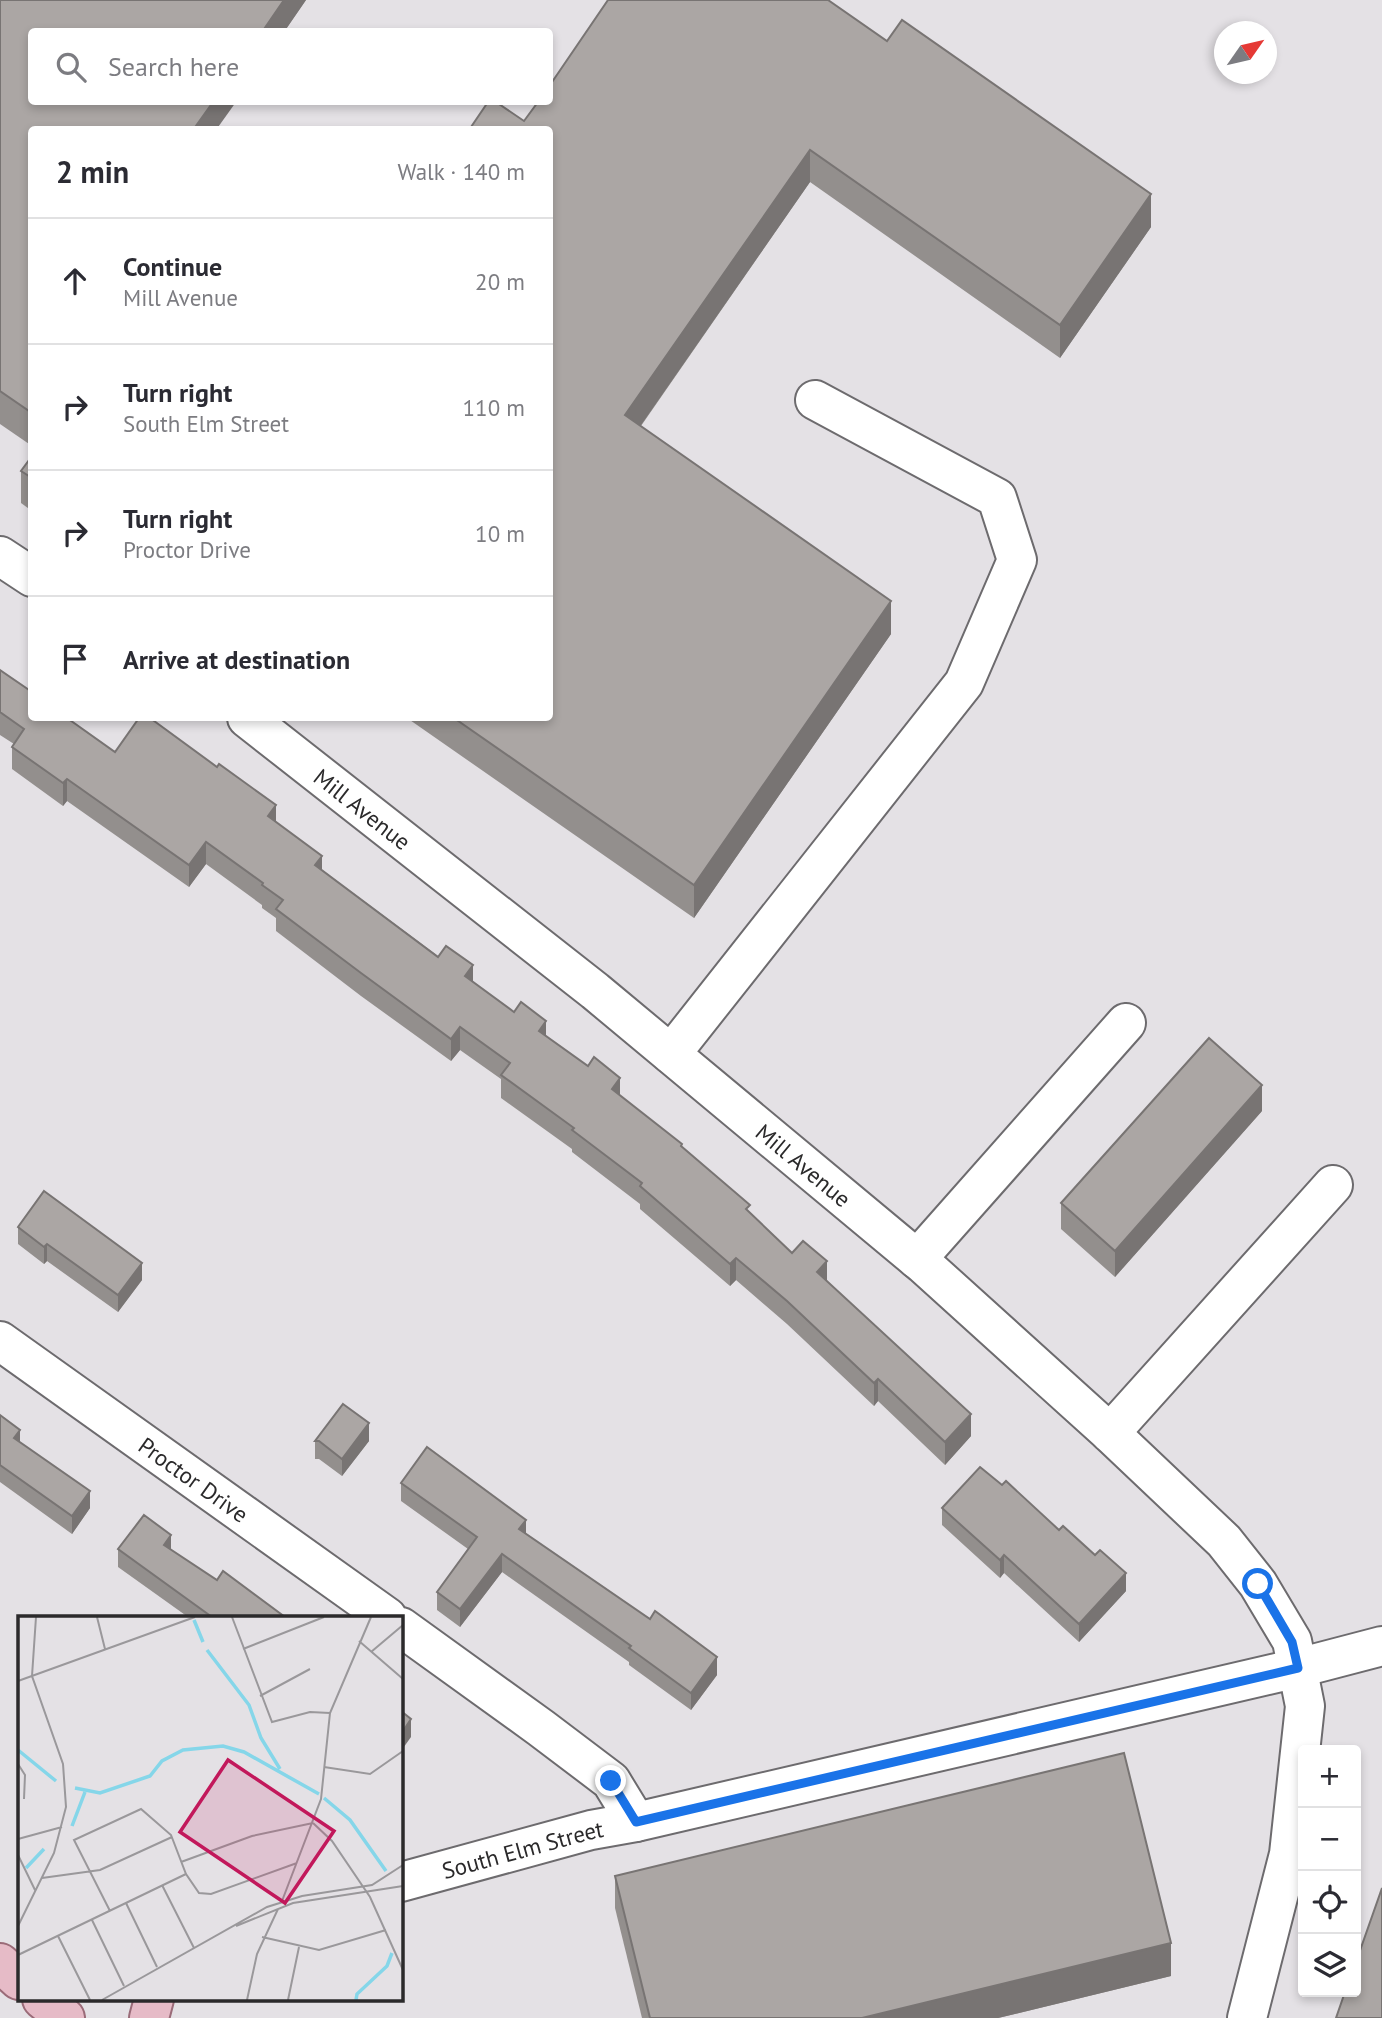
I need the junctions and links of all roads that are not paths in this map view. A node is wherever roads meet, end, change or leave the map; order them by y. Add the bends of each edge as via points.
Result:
1 (815, 400) dead end
2 (0, 556) edge
3 (28, 574) edge
4 (251, 721) edge
5 (1126, 1023) dead end
6 (671, 1054) junction
7 (1333, 1185) dead end
8 (917, 1259) junction
9 (0, 1341) edge
10 (1110, 1433) junction
11 (386, 1616) edge
12 (402, 1628) edge
13 (1382, 1646) edge
14 (1298, 1668) junction
15 (636, 1822) junction
16 (402, 1882) edge
17 (18, 1950) edge
18 (0, 1952) edge
19 (0, 1963) edge
20 (18, 1979) edge
21 (43, 2000) edge
22 (154, 2000) edge
23 (65, 2018) edge
24 (149, 2018) edge
25 (1247, 2018) edge

1 - 6 street via 997,498 1017,560 964,683
2 - 3 street
4 - 6 street, Mill Avenue
5 - 8 street
6 - 8 street, Mill Avenue
7 - 10 street
8 - 10 street, Mill Avenue
9 - 11 street, Proctor Drive
10 - 14 street, Mill Avenue via 1224,1541 1258,1584 1292,1642
12 - 15 street via 611,1781
13 - 14 street, South Elm Street
14 - 15 street, South Elm Street
14 - 25 street, Mill Avenue via 1305,1706 1289,1854
15 - 16 street, South Elm Street
17 - 18 street
19 - 20 main road
21 - 23 main road
22 - 24 main road

